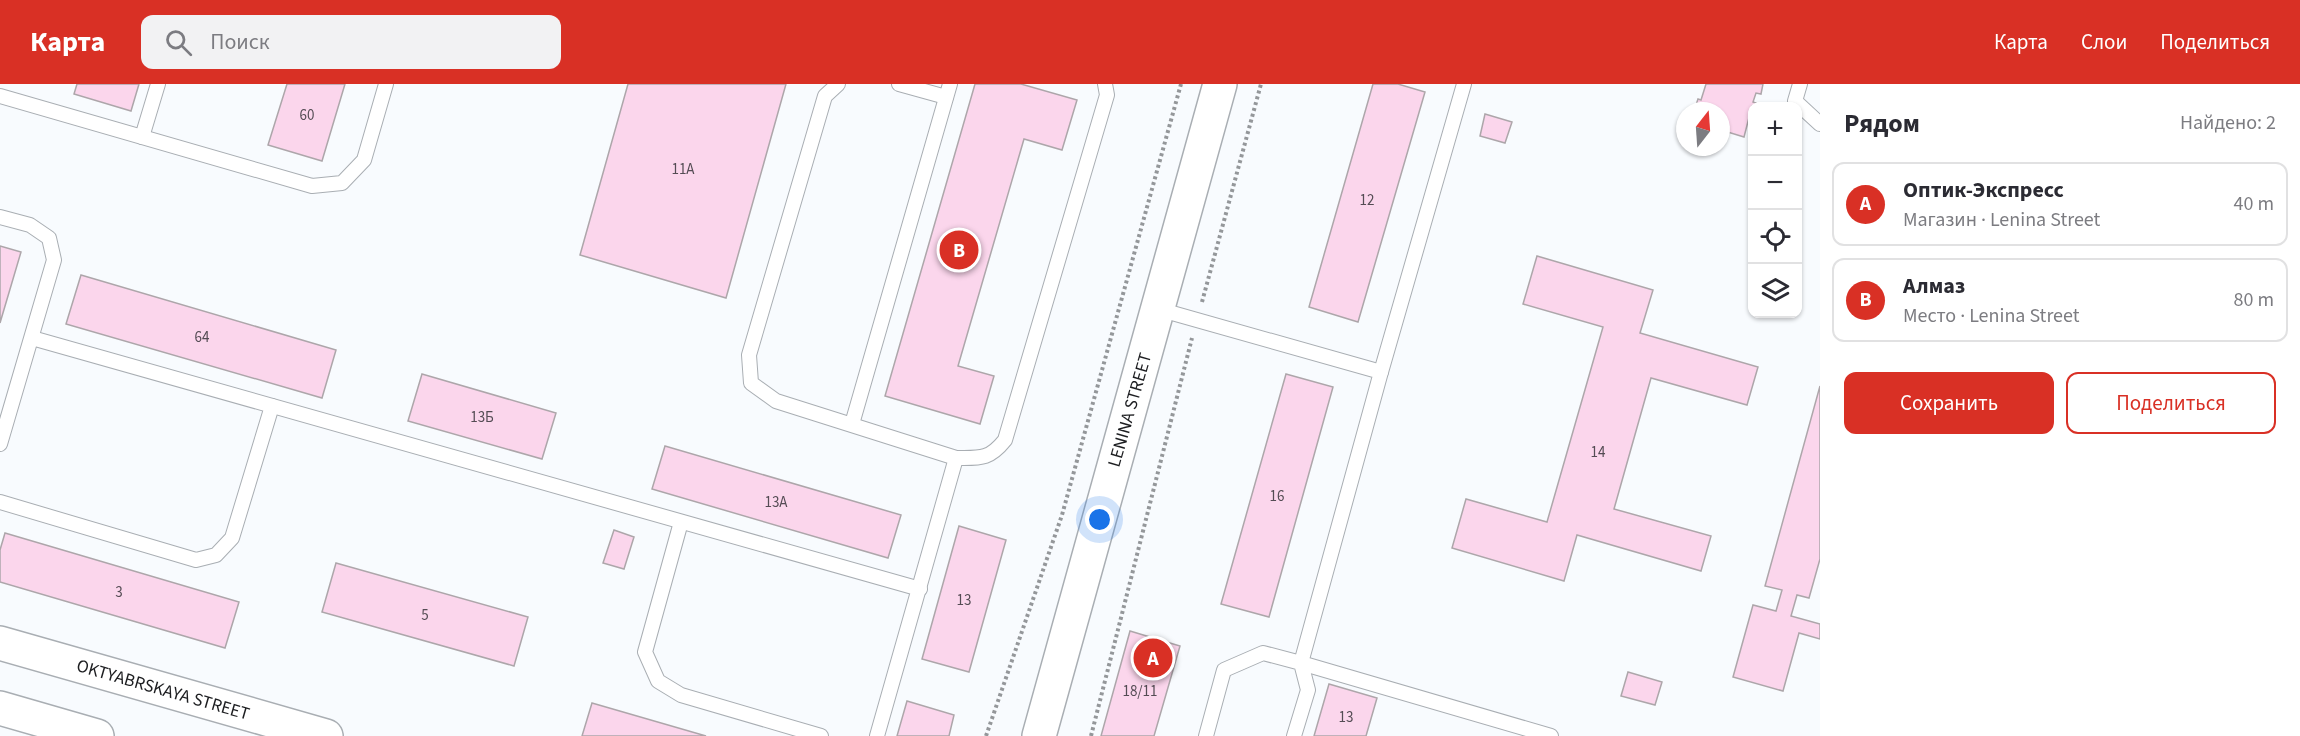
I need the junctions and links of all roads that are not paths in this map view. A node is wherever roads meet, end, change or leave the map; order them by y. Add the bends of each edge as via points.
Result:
1 (158, 84) edge
2 (386, 84) edge
3 (837, 84) edge
4 (900, 84) edge
5 (1105, 84) edge
6 (1220, 84) edge
7 (1464, 84) edge
8 (1800, 84) edge
9 (948, 91) edge
10 (0, 96) edge
11 (1820, 124) edge
12 (142, 137) junction
13 (0, 217) edge
14 (1158, 309) junction
15 (32, 338) junction
16 (1381, 372) junction
17 (272, 406) junction
18 (852, 424) junction
19 (0, 444) edge
20 (956, 458) junction
21 (0, 502) edge
22 (681, 522) junction
23 (920, 589) junction
24 (0, 643) edge
25 (1301, 663) junction
26 (0, 708) edge
27 (97, 736) edge
28 (326, 736) edge
29 (821, 736) edge
30 (877, 736) edge
31 (1039, 736) edge
32 (1206, 736) edge
33 (1294, 736) edge
34 (1551, 736) edge

1 - 12 lane
2 - 12 lane via 364,160 342,183 312,186
3 - 18 lane via 825,96 749,355 751,382 776,401
4 - 9 lane
5 - 20 lane via 1107,94 1005,440 993,454
6 - 14 street, LENINA STREET
7 - 16 lane
8 - 11 lane via 1795,101
9 - 18 lane
10 - 12 lane
13 - 15 lane via 30,225 49,238 54,260
14 - 16 lane
14 - 31 street, LENINA STREET
15 - 17 lane
15 - 19 lane
16 - 25 lane
17 - 21 lane via 232,538 216,555 196,560
17 - 22 lane
18 - 20 lane
20 - 23 lane
22 - 23 lane
22 - 29 lane via 645,652 658,681 681,695
23 - 30 lane
24 - 28 street, OKTYABRSKAYA STREET
25 - 32 lane via 1263,653 1224,670
25 - 33 lane via 1308,690
25 - 34 lane
26 - 27 street

